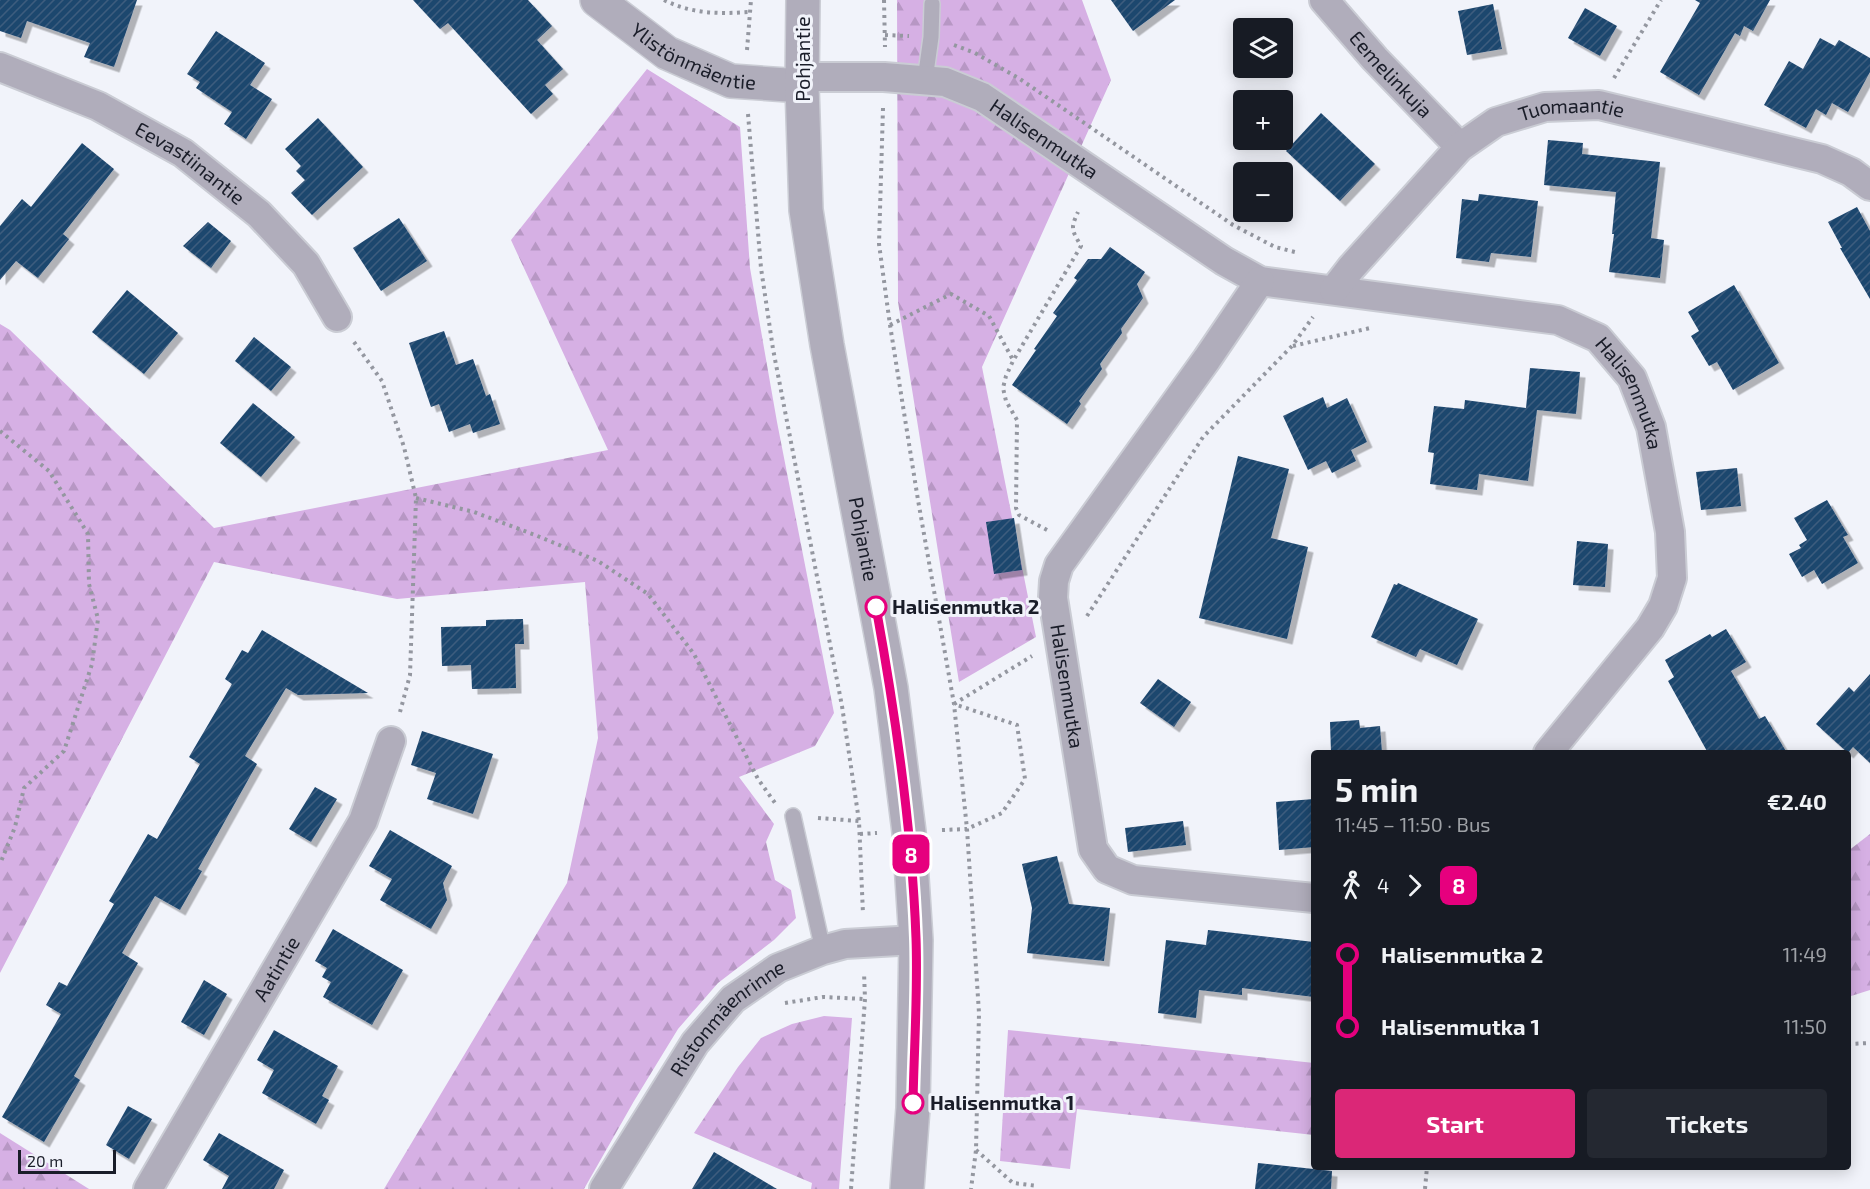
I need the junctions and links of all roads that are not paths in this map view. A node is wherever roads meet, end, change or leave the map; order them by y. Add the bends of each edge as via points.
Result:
1 (597, 0) edge
2 (803, 0) edge
3 (1324, 0) edge
4 (932, 4) dead end
5 (0, 67) edge
6 (925, 80) junction
7 (802, 81) junction
8 (1460, 147) junction
9 (1870, 186) edge
10 (1260, 280) junction
11 (1334, 290) junction
12 (337, 317) road end
13 (391, 741) road end
14 (1550, 750) edge
15 (793, 816) road end
16 (1311, 898) edge
17 (916, 940) junction
18 (823, 950) junction
19 (148, 1189) edge
20 (604, 1189) edge
21 (907, 1189) edge

1 - 7 street, Ylistönmäentie via 667,53 731,81
2 - 7 street, Pohjantie
3 - 8 street, Eemelinkuja
4 - 6 lane
5 - 12 street, Eevastiinantie via 98,106 183,153 267,222 306,264
6 - 7 street, Halisenmutka via 884,77
6 - 10 street, Halisenmutka via 945,82 982,97 1224,261
7 - 17 street, Pohjantie via 806,210 891,688 909,832
8 - 9 street, Tuomaantie via 1496,122 1545,107 1599,105 1822,159 1851,171
8 - 11 street, Tuomaantie
10 - 11 street, Halisenmutka
10 - 16 street, Halisenmutka via 1059,565 1053,598 1093,849 1107,869 1133,880
11 - 14 street, Halisenmutka via 1558,320 1598,338 1632,378 1651,427 1670,532 1672,578 1663,606 1650,628
13 - 19 street, Aatintie via 363,821
15 - 18 lane
17 - 18 street, Ristonmäenrinne via 845,944
17 - 21 street, Pohjantie via 913,1107
18 - 20 street, Ristonmäenrinne via 778,968 733,999 695,1043

